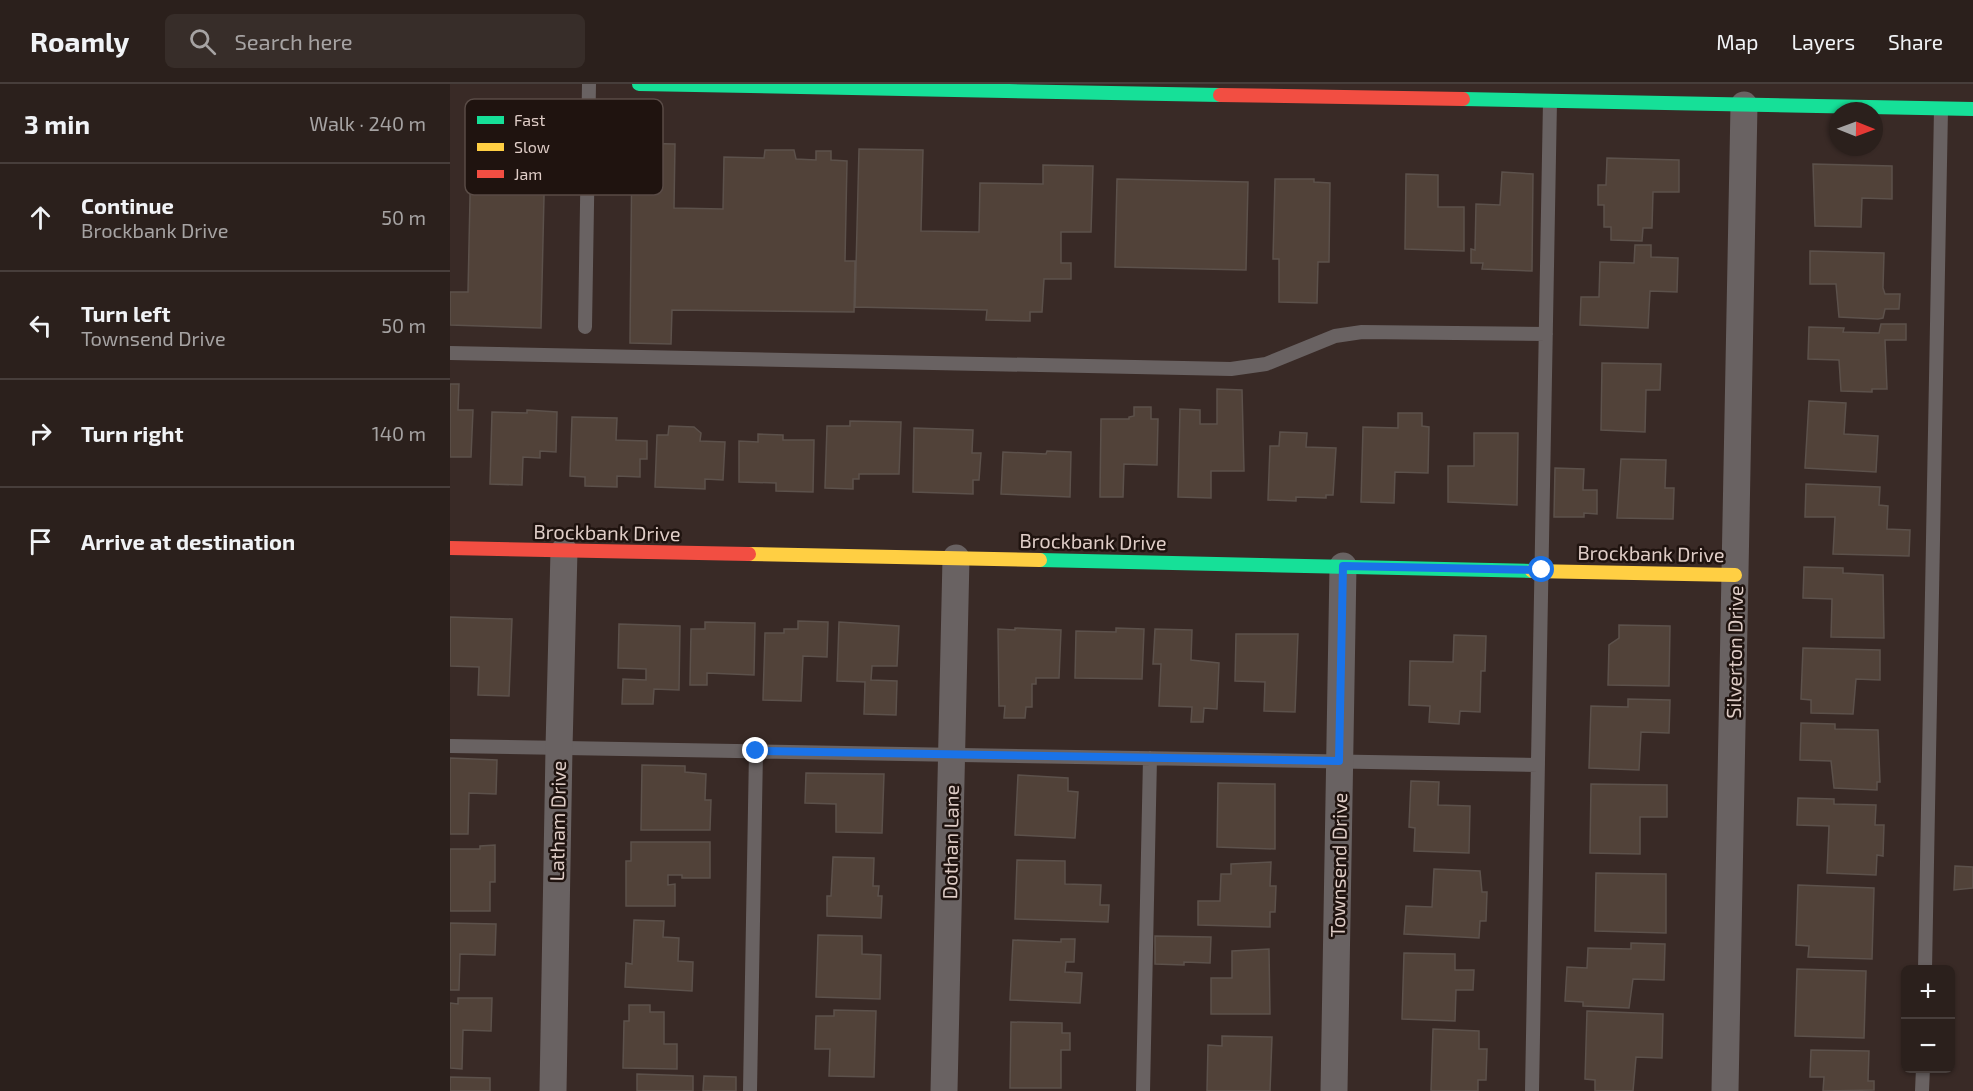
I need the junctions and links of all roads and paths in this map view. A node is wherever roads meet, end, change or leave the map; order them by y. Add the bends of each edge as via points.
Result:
1 (589, 84) edge
2 (639, 84) edge
3 (856, 86) edge
4 (911, 87) edge
5 (1056, 88) edge
6 (589, 99) edge
7 (1550, 101) junction
8 (1744, 105) junction
9 (1941, 109) junction
10 (1973, 109) edge
11 (587, 195) edge
12 (585, 327) dead end
13 (1546, 334) junction
14 (450, 353) edge
15 (450, 549) edge
16 (564, 551) junction
17 (956, 558) junction
18 (1343, 566) junction
19 (1542, 570) junction
20 (1735, 575) junction
21 (450, 746) edge
22 (559, 748) junction
23 (756, 751) junction
24 (952, 755) junction
25 (1150, 758) junction
26 (1339, 761) junction
27 (1538, 765) junction
28 (1925, 965) edge
29 (1923, 1073) edge
30 (553, 1091) edge
31 (750, 1091) edge
32 (944, 1091) edge
33 (1143, 1091) edge
34 (1334, 1091) edge
35 (1532, 1091) edge
36 (1725, 1091) edge
37 (1922, 1091) edge

1 - 6 lane
2 - 3 street
3 - 4 street
4 - 5 street
5 - 7 street
7 - 8 street
7 - 13 lane
8 - 9 street
8 - 20 street, Silverton Drive
9 - 10 street
9 - 28 lane
11 - 12 lane
13 - 14 lane via 1362,332 1335,336 1266,364 1231,369
13 - 19 lane
15 - 16 street, Brockbank Drive
16 - 17 street, Brockbank Drive
16 - 22 street, Latham Drive
17 - 18 street, Brockbank Drive
17 - 24 street, Dothan Lane
18 - 19 street, Brockbank Drive
18 - 26 street, Townsend Drive
19 - 20 street, Brockbank Drive
19 - 27 lane
20 - 36 street, Silverton Drive
21 - 22 lane
22 - 23 lane
22 - 30 street, Latham Drive
23 - 24 lane
23 - 31 lane
24 - 25 lane
24 - 32 street, Dothan Lane
25 - 26 lane
25 - 33 lane
26 - 27 lane
26 - 34 street, Townsend Drive
27 - 35 lane
29 - 37 lane

